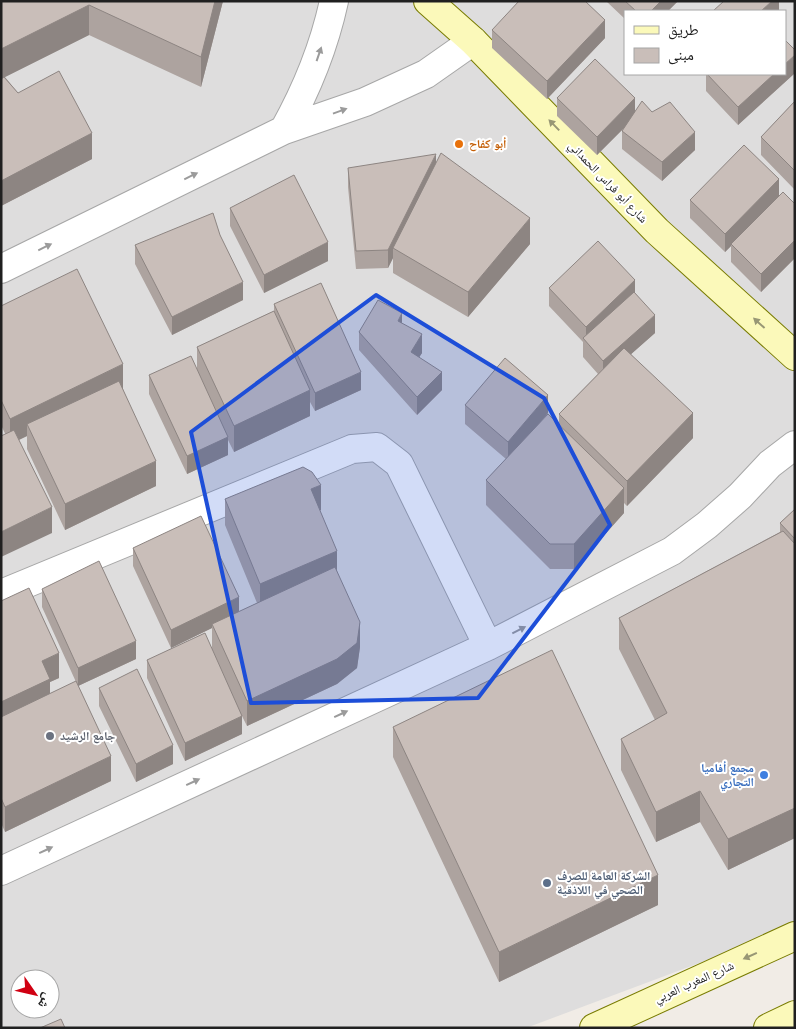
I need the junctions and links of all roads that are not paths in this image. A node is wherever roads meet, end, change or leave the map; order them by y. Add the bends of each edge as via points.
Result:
1 (334, 1) edge
2 (428, 1) edge
3 (473, 41) junction
4 (284, 130) junction
5 (1, 269) edge
6 (795, 356) edge
7 (795, 445) edge
8 (1, 594) edge
9 (488, 646) junction
10 (1, 871) edge
11 (795, 936) edge
12 (795, 1015) edge
13 (594, 1028) edge
14 (768, 1028) edge

4 -> 1 street via 316,64
2 - 3 street, شارع أبو فراس الحمداني
4 -> 3 street via 365,102 426,74
6 -> 3 street, شارع أبو فراس الحمداني via 656,231
5 -> 4 street
9 -> 7 street via 672,552 707,525 770,464
8 - 9 street via 352,449 377,447 399,464
10 -> 9 street
11 -> 13 street, شارع المغرب العربي
12 - 14 street

